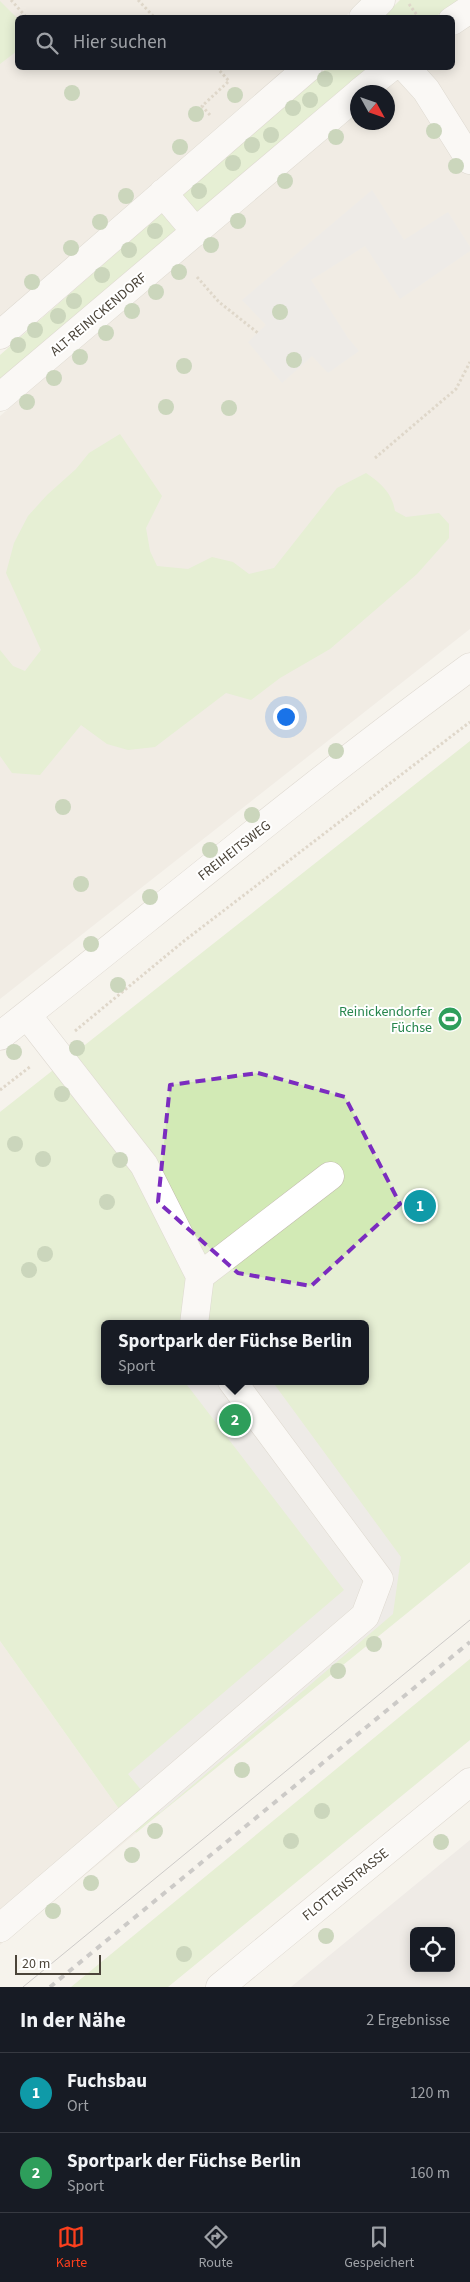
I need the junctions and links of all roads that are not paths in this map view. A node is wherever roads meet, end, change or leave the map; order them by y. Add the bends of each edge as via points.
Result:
1 (381, 0) edge
2 (470, 9) edge
3 (366, 15) edge
4 (455, 19) edge
5 (306, 70) edge
6 (388, 70) edge
7 (408, 70) edge
8 (370, 85) edge
9 (350, 102) edge
10 (470, 160) edge
11 (163, 193) junction
12 (196, 232) junction
13 (0, 335) edge
14 (0, 397) edge
15 (470, 667) edge
16 (27, 1015) junction
17 (0, 1036) edge
18 (330, 1176) dead end
19 (200, 1276) junction
20 (194, 1320) edge
21 (235, 1385) edge
22 (470, 1782) edge
23 (0, 1928) edge
24 (220, 1987) edge

1 - 3 street
2 - 4 street
5 - 11 street
6 - 8 street, ALT-REINICKENDORF
7 - 10 street via 426,90
9 - 12 street, ALT-REINICKENDORF
11 - 12 street
11 - 13 street
12 - 14 street, ALT-REINICKENDORF
15 - 16 street, FREIHEITSWEG
16 - 17 street, FREIHEITSWEG
16 - 19 street via 144,1164
18 - 19 street
19 - 20 street
21 - 23 street via 379,1579 365,1616
22 - 24 street, FLOTTENSTRASSE

